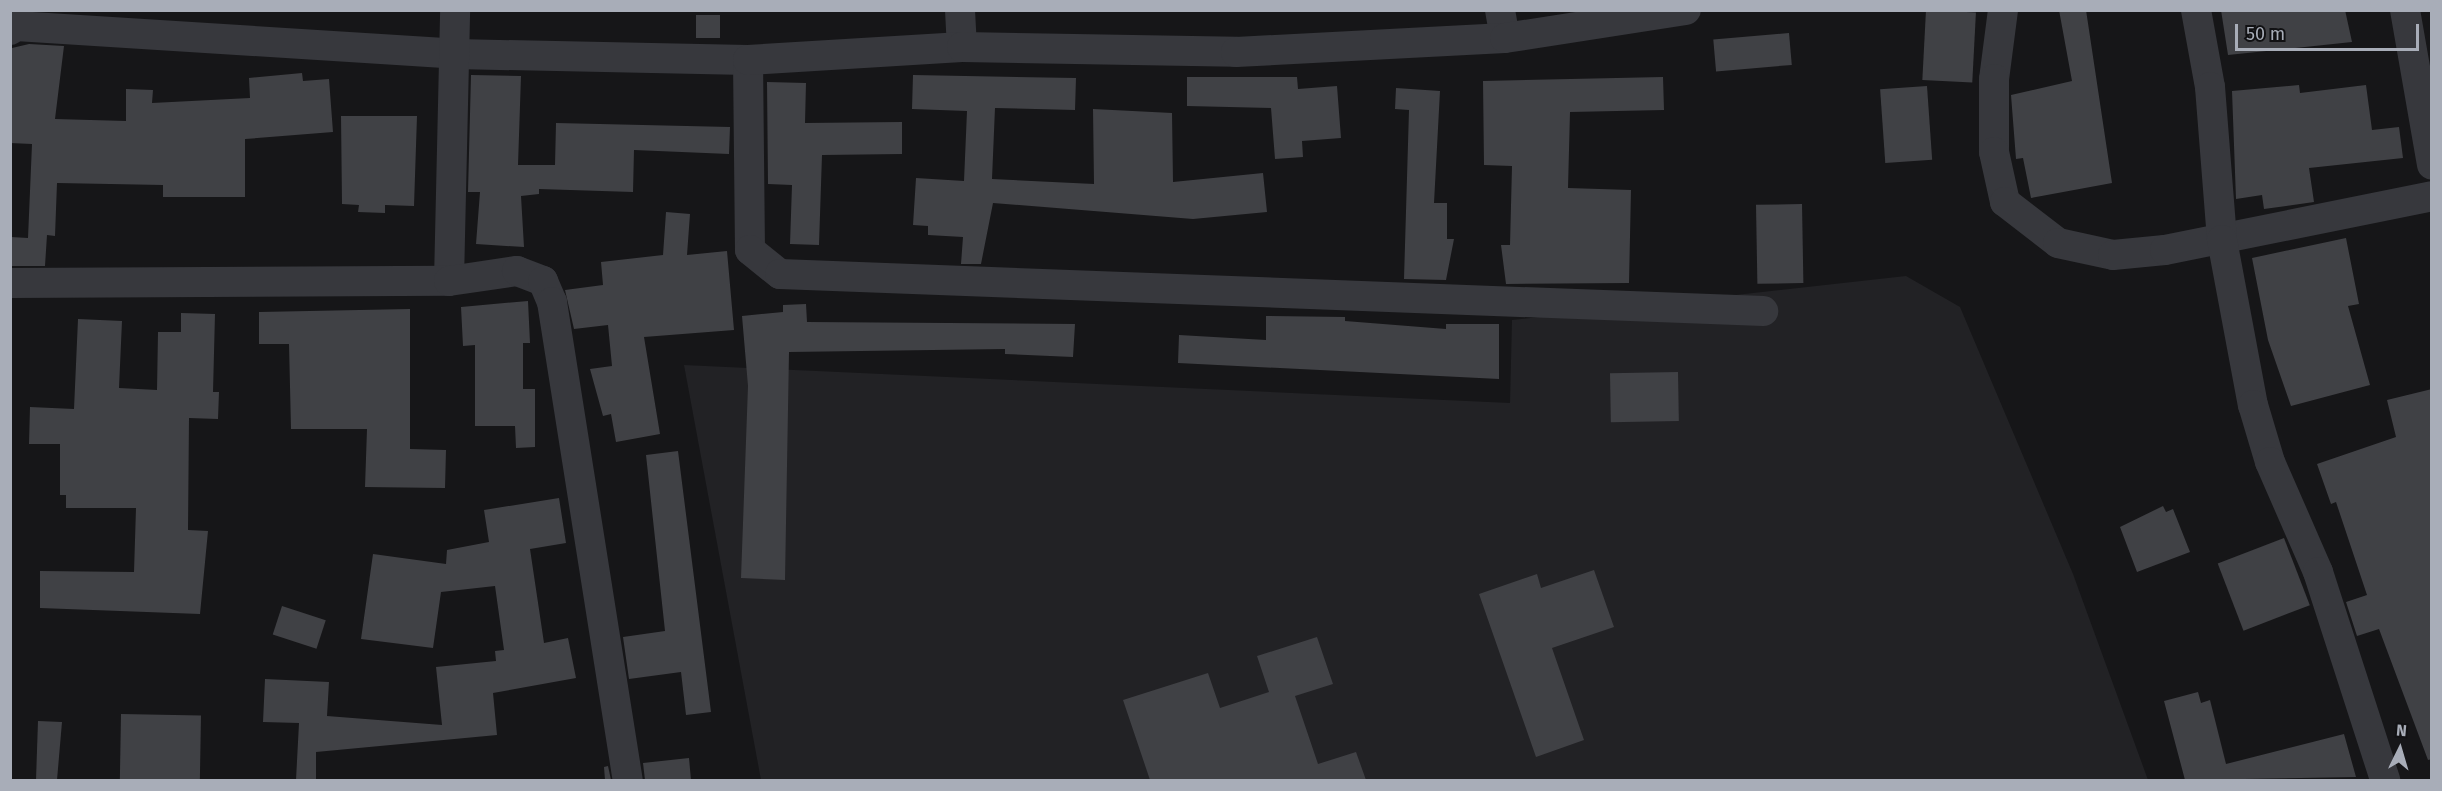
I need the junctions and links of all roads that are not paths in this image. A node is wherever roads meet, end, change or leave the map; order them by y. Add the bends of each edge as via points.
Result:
1 (455, 10) edge
2 (960, 10) edge
3 (1686, 10) edge
4 (2003, 10) edge
5 (2196, 10) edge
6 (2405, 10) edge
7 (15, 22) edge
8 (1503, 24) edge
9 (962, 47) junction
10 (456, 54) junction
11 (748, 60) junction
12 (2432, 165) edge
13 (2432, 196) edge
14 (2222, 240) junction
15 (449, 281) junction
16 (10, 283) edge
17 (1764, 311) dead end
18 (628, 780) edge
19 (2385, 780) edge

1 - 10 street
2 - 9 street
3 - 8 street
4 - 14 street via 1994,141 2005,202 2058,243 2079,251 2114,255
5 - 14 street via 2210,87
6 - 12 street
7 - 10 street
8 - 9 street via 1236,52
9 - 11 street
10 - 11 street
10 - 15 street
11 - 17 street via 750,250 780,274
13 - 14 street
14 - 19 street via 2270,462 2318,572
15 - 16 street
15 - 18 street via 517,271 543,281 552,302

